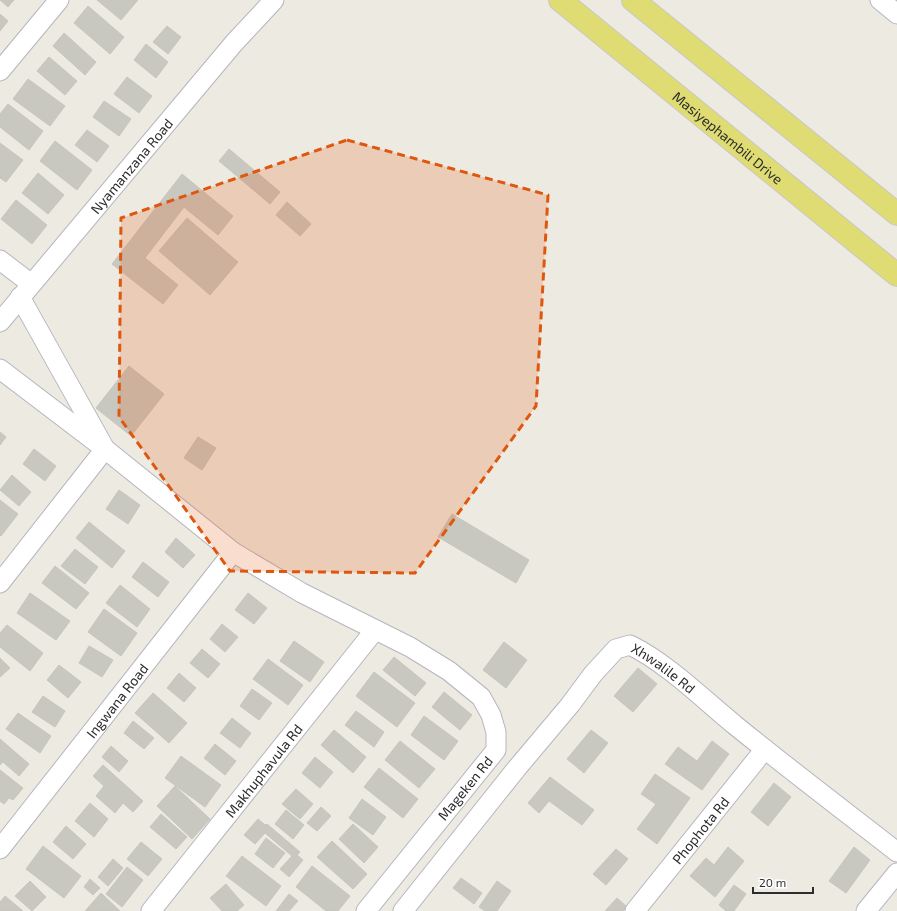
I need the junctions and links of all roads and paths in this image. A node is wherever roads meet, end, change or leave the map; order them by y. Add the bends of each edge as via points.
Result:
1 (59, 0) edge
2 (560, 0) edge
3 (633, 0) edge
4 (880, 0) edge
5 (264, 3) edge
6 (897, 14) edge
7 (0, 70) edge
8 (897, 214) edge
9 (0, 260) edge
10 (897, 275) edge
11 (25, 290) junction
12 (0, 322) edge
13 (0, 369) edge
14 (105, 449) junction
15 (233, 552) junction
16 (0, 583) edge
17 (375, 630) junction
18 (765, 749) junction
19 (0, 849) edge
20 (897, 852) edge
21 (897, 873) edge
22 (151, 911) edge
23 (366, 911) edge
24 (403, 911) edge
25 (635, 911) edge
26 (866, 911) edge

1 - 7 street
2 - 10 main road, Masiyephambili Drive
3 - 8 main road
4 - 6 street
5 - 11 street, Nyamanzana Road
9 - 11 street
11 - 12 street, Nyamanzana Road
11 - 14 street
13 - 14 street, Mageken Rd
14 - 15 street, Mageken Rd
14 - 16 street
15 - 17 street, Mageken Rd via 302,593
15 - 19 street, Ingwana Road
17 - 22 street, Makhuphavula Rd
17 - 23 street, Mageken Rd via 410,647 449,671 481,697 491,715 496,732 496,750
18 - 20 street, Xhwalile Rd
18 - 24 street, Xhwalile Rd via 645,653 630,645 616,649 592,674 570,705
18 - 25 street, Phophota Rd
21 - 26 street

